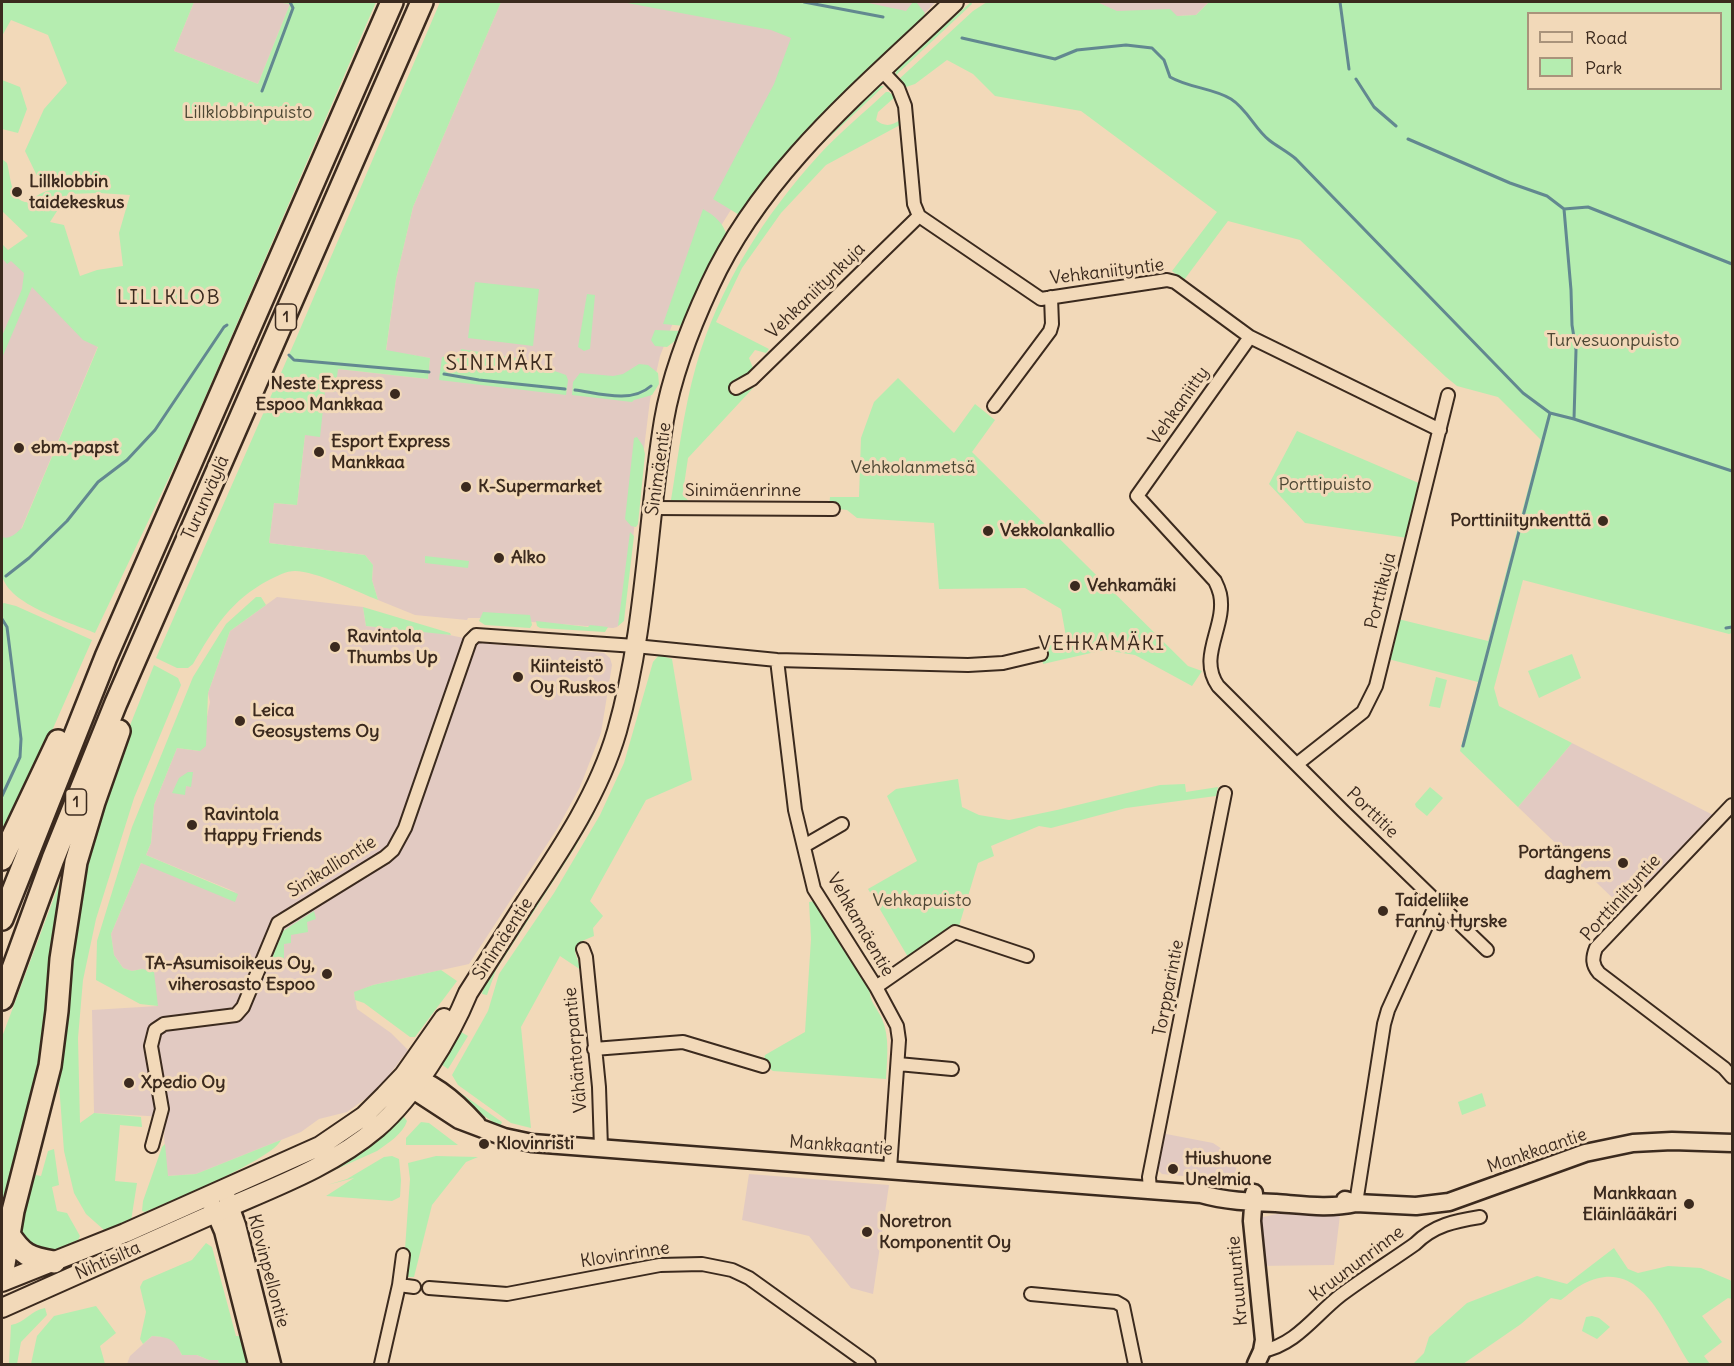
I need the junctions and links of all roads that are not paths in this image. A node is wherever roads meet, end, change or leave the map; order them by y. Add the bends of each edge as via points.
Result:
1 (392, 2) edge
2 (422, 2) edge
3 (954, 2) edge
4 (882, 71) junction
5 (919, 216) junction
6 (1051, 297) junction
7 (1250, 337) junction
8 (736, 388) dead end
9 (1448, 394) dead end
10 (994, 406) dead end
11 (1440, 430) junction
12 (1137, 496) joint
13 (653, 508) junction
14 (833, 509) dead end
15 (158, 608) junction
16 (635, 646) junction
17 (1041, 654) dead end
18 (106, 657) junction
19 (777, 660) junction
20 (1297, 764) junction
21 (1225, 793) dead end
22 (1732, 805) edge
23 (842, 824) dead end
24 (804, 846) junction
25 (2, 859) edge
26 (1437, 902) junction
27 (2, 919) edge
28 (584, 949) dead end
29 (1487, 950) dead end
30 (1027, 956) dead end
31 (876, 987) junction
32 (2, 999) edge
33 (594, 1049) junction
34 (898, 1064) junction
35 (763, 1066) dead end
36 (952, 1069) dead end
37 (1732, 1074) edge
38 (413, 1081) junction
39 (1732, 1143) edge
40 (152, 1146) dead end
41 (602, 1148) junction
42 (890, 1169) junction
43 (1150, 1190) junction
44 (1254, 1197) junction
45 (219, 1201) junction
46 (1356, 1203) junction
47 (1480, 1216) dead end
48 (8, 1233) junction
49 (403, 1255) dead end
50 (54, 1262) junction
51 (2, 1276) edge
52 (2, 1282) edge
53 (399, 1285) junction
54 (414, 1287) dead end
55 (429, 1288) dead end
56 (1031, 1294) dead end
57 (2, 1308) edge
58 (1259, 1358) edge
59 (256, 1365) edge
60 (272, 1365) edge
61 (381, 1365) edge
62 (869, 1365) edge
63 (1135, 1365) edge

1 - 18 highway, Turunväylä / 1
2 - 15 highway, Turunväylä / 1
3 - 4 main road, Sinimäentie
4 - 5 street via 898,88 905,105 914,204
4 - 13 main road, Sinimäentie via 808,142 743,227 715,276 671,392
5 - 6 street, Vehkaniityntie via 1041,299
5 - 8 street, Vehkaniitynkuja via 752,379
6 - 7 street, Vehkaniityntie via 1167,280 1182,286
6 - 10 street via 1050,332
7 - 11 street, Vehkaniityntie
7 - 12 street, Vehkaniitty
9 - 11 street, Porttikuja
11 - 20 street, Porttikuja via 1376,686 1363,712
12 - 20 street, Porttitie via 1197,559 1221,595 1210,664 1212,677
13 - 14 street, Sinimäenrinne
13 - 16 main road, Sinimäentie
15 - 32 highway, Turunväylä / 1 via 57,848
15 - 48 highway via 135,692 76,862 50,1066
16 - 19 street
16 - 38 main road, Sinimäentie via 617,730 597,782 564,844 468,993 462,1012
16 - 40 street, Sinikalliontie via 476,635 470,641 405,828 393,850 278,923 243,1007 236,1015 164,1024 155,1030 151,1046 162,1109
17 - 19 street via 1002,663 968,665
18 - 25 highway via 63,731
18 - 27 highway, Turunväylä / 1
19 - 24 street, Vehkamäentie via 795,810
20 - 26 street, Porttitie
21 - 43 street, Torpparintie via 1149,1177
22 - 37 street, Porttiniityntie via 1596,948 1593,956 1594,968 1599,973
23 - 24 street
24 - 31 street, Vehkamäentie via 814,889
26 - 29 street, Porttitie
26 - 46 street via 1384,1024
28 - 33 street, Vähäntorpantie
30 - 31 street via 955,932
31 - 34 street, Vehkamäentie via 897,1026
33 - 35 street via 683,1042
33 - 41 street, Vähäntorpantie
34 - 36 street
34 - 42 street, Vehkamäentie
38 - 41 main road, Mankkaantie via 459,1120 517,1141
38 - 45 main road, Sinimäentie via 378,1127 332,1160
39 - 46 main road, Mankkaantie via 1633,1143 1585,1153 1449,1202 1416,1206
41 - 42 main road, Mankkaantie
42 - 43 main road, Mankkaantie
43 - 44 main road, Mankkaantie via 1201,1194 1218,1190
44 - 46 main road, Mankkaantie via 1330,1196
44 - 58 main road, Kruununtie via 1252,1221 1263,1340
45 - 50 main road, Nihtisilta
45 - 57 main road, Nihtisilta
45 - 59 main road, Klovinpellontie
45 - 60 main road, Klovinpellontie via 237,1225
47 - 58 street, Kruununrinne via 1445,1223 1424,1235 1339,1297 1291,1340
48 - 50 highway via 24,1254
48 - 51 highway
49 - 53 street
50 - 52 main road, Nihtisilta
53 - 54 street
53 - 61 street
55 - 62 street, Klovinrinne via 507,1294 660,1264 702,1264 749,1278
56 - 63 street via 1116,1302 1123,1306

